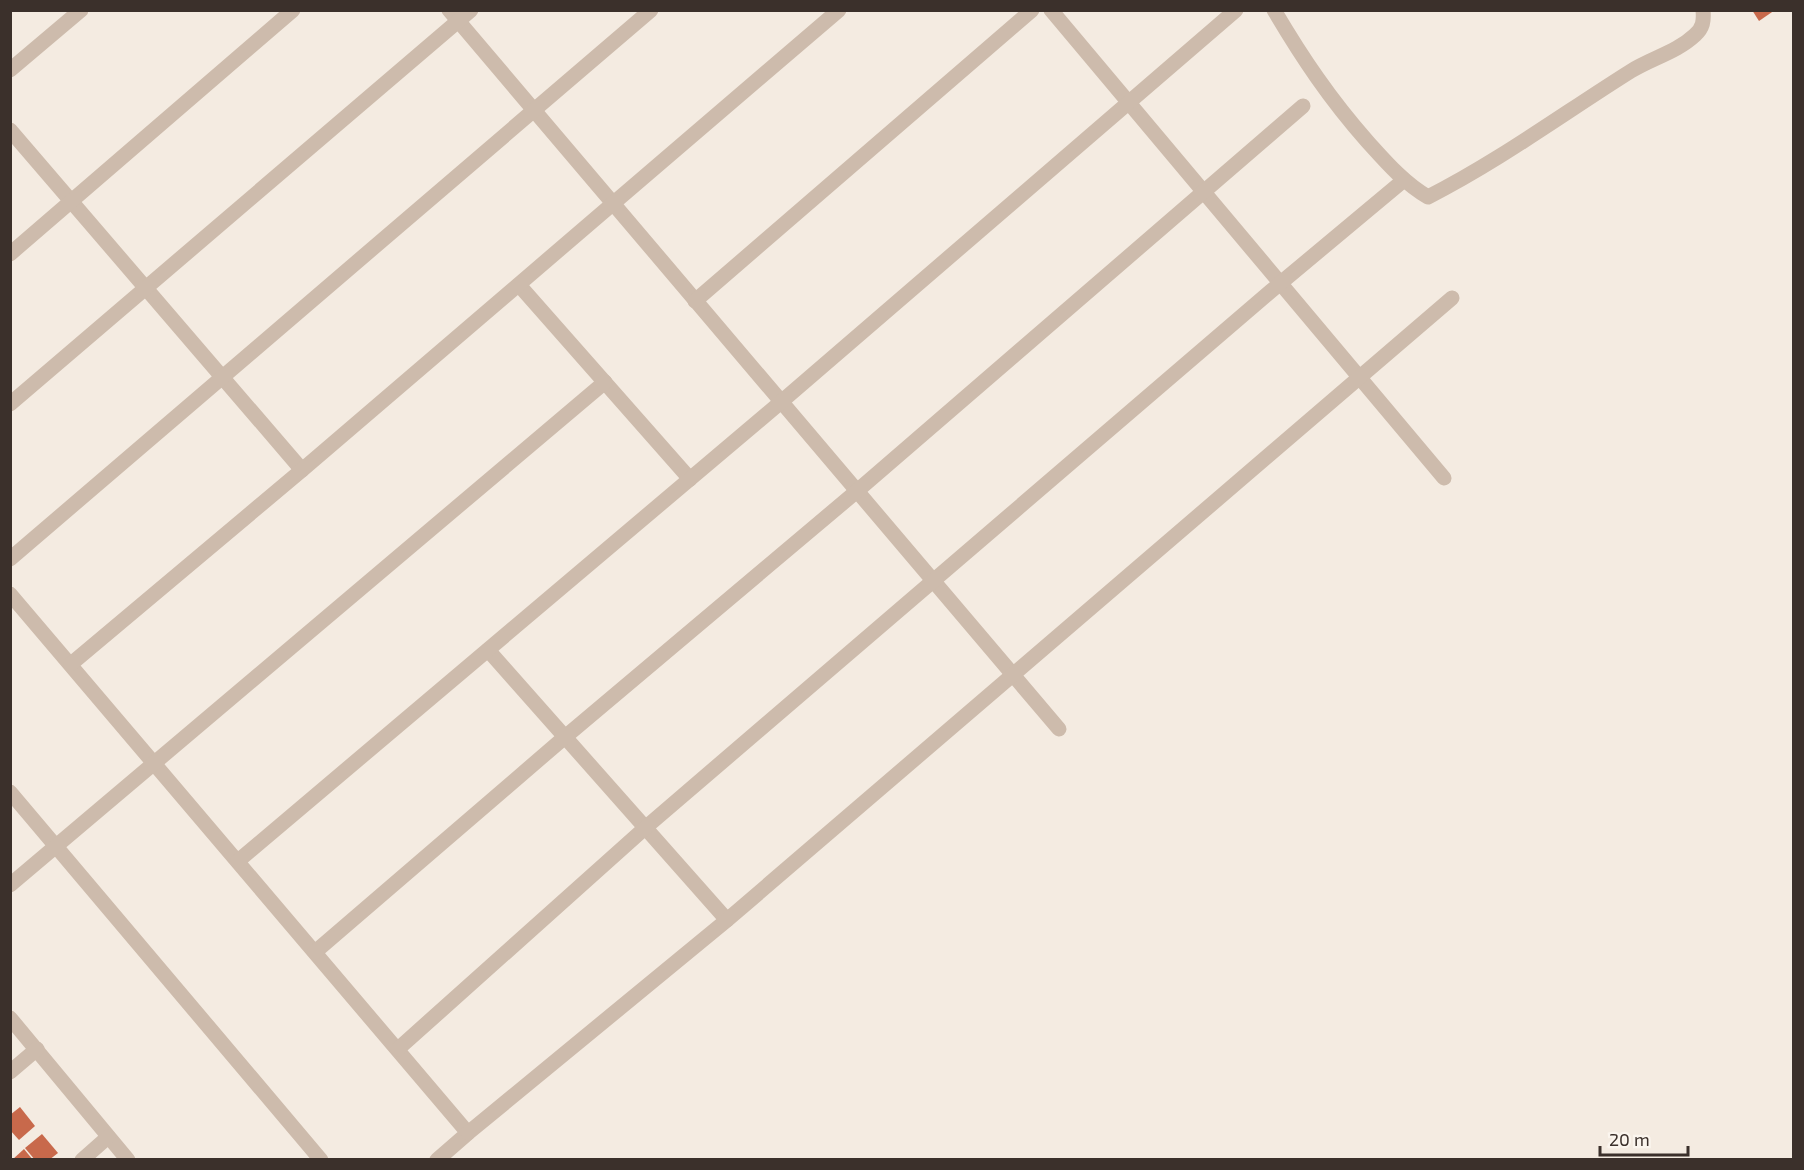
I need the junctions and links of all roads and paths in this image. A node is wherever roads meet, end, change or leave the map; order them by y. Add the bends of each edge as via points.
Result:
1 (81, 10) edge
2 (293, 10) edge
3 (471, 10) edge
4 (651, 10) edge
5 (839, 10) edge
6 (1032, 10) edge
7 (1051, 10) edge
8 (1236, 10) edge
9 (1274, 10) edge
10 (1703, 10) edge
11 (454, 16) edge
12 (10, 70) edge
13 (1129, 103) junction
14 (1303, 106) dead end
15 (534, 111) junction
16 (10, 130) edge
17 (1404, 180) junction
18 (1204, 192) junction
19 (72, 201) junction
20 (613, 204) junction
21 (10, 254) edge
22 (1280, 282) junction
23 (519, 285) junction
24 (146, 288) junction
25 (1452, 298) dead end
26 (695, 301) junction
27 (223, 377) junction
28 (1360, 377) junction
29 (605, 382) junction
30 (781, 402) junction
31 (10, 404) edge
32 (302, 470) junction
33 (1444, 478) dead end
34 (690, 479) junction
35 (857, 491) junction
36 (10, 559) edge
37 (933, 581) junction
38 (10, 594) edge
39 (489, 650) junction
40 (71, 664) junction
41 (1013, 675) junction
42 (1059, 729) dead end
43 (565, 737) junction
44 (154, 763) junction
45 (10, 792) edge
46 (645, 828) junction
47 (57, 845) junction
48 (238, 861) junction
49 (10, 885) edge
50 (727, 920) junction
51 (315, 952) junction
52 (10, 1018) edge
53 (37, 1049) junction
54 (398, 1049) junction
55 (10, 1072) edge
56 (468, 1133) junction
57 (108, 1137) junction
58 (82, 1160) edge
59 (128, 1160) edge
60 (321, 1160) edge
61 (437, 1160) edge

1 - 12 street
2 - 19 street
3 - 11 street
4 - 15 street
5 - 20 street
6 - 26 street
7 - 13 street
8 - 13 street
9 - 17 street via 1305,63 1340,111
10 - 17 street via 1701,28 1686,42 1635,69 1446,187 1428,196
11 - 15 street
11 - 24 street
13 - 18 street
13 - 30 street
14 - 18 street
15 - 20 street
15 - 27 street
16 - 19 street
17 - 22 street
18 - 22 street
18 - 35 street
19 - 21 street
19 - 24 street
20 - 23 street
20 - 26 street
22 - 28 street
22 - 37 street
23 - 29 street
23 - 32 street
24 - 27 street
24 - 31 street
25 - 28 street
26 - 30 street
27 - 32 street
27 - 36 street
28 - 33 street
28 - 41 street
29 - 34 street
29 - 44 street
30 - 34 street
30 - 35 street
32 - 40 street
34 - 39 street
35 - 37 street
35 - 43 street
37 - 41 street
37 - 46 street
38 - 40 street
39 - 43 street
39 - 48 street
40 - 44 street
41 - 42 street
41 - 50 street
43 - 46 street
43 - 51 street
44 - 47 street
44 - 48 street
45 - 47 street
46 - 50 street
46 - 54 street
47 - 49 street
47 - 60 street
48 - 51 street
50 - 56 street
51 - 54 street
52 - 53 street
53 - 55 street
53 - 57 street
54 - 56 street
56 - 61 street
57 - 58 street
57 - 59 street

